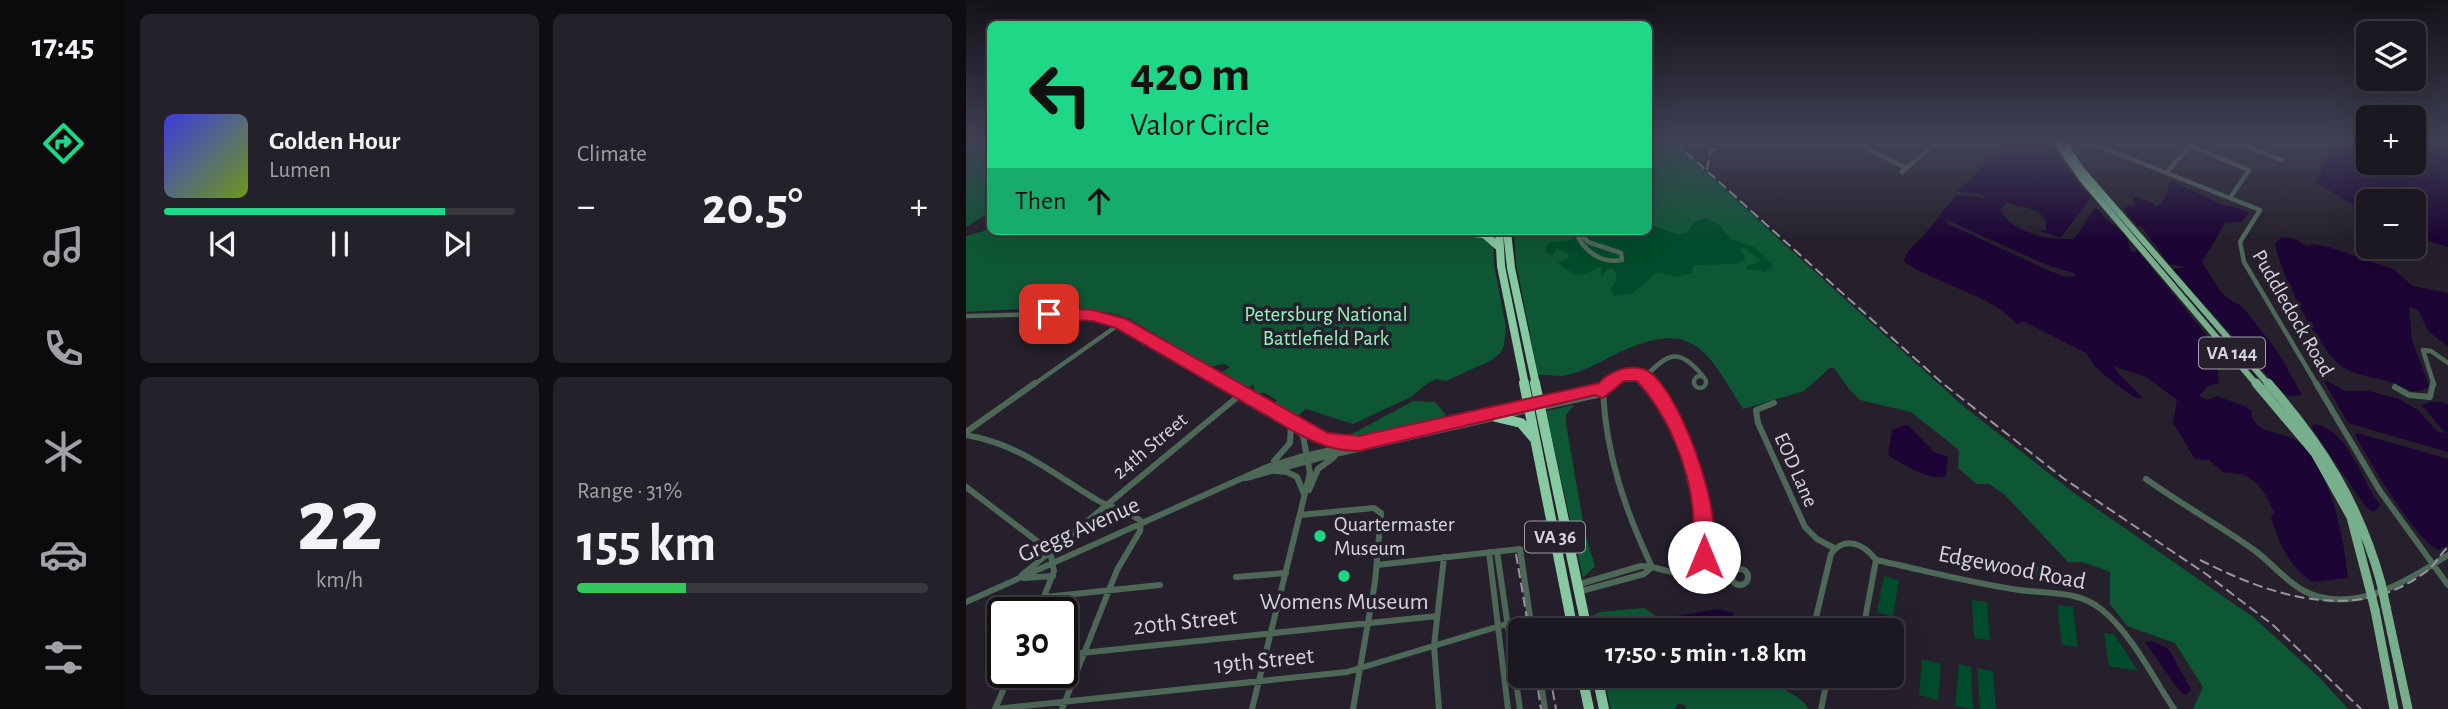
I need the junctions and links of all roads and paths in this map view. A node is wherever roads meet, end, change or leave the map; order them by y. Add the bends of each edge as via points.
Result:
1 (2079, 174) edge
2 (2087, 174) edge
3 (2169, 174) edge
4 (2246, 174) edge
5 (2230, 198) junction
6 (1491, 235) edge
7 (1499, 235) edge
8 (1508, 235) edge
9 (1579, 235) edge
10 (1582, 235) edge
11 (1590, 242) junction
12 (1584, 247) junction
13 (1499, 248) junction
14 (966, 316) edge
15 (1121, 323) junction
16 (2448, 363) edge
17 (1702, 375) dead end
18 (1646, 377) junction
19 (2395, 387) dead end
20 (1603, 391) junction
21 (1241, 394) junction
22 (1774, 403) dead end
23 (1534, 406) junction
24 (1496, 417) junction
25 (1481, 418) junction
26 (1291, 422) junction
27 (966, 433) edge
28 (1359, 443) junction
29 (1536, 444) junction
30 (1345, 452) junction
31 (1309, 457) junction
32 (1267, 467) junction
33 (1261, 473) junction
34 (2146, 479) dead end
35 (966, 487) edge
36 (1208, 493) junction
37 (1303, 502) junction
38 (1107, 505) junction
39 (1300, 515) junction
40 (1142, 523) junction
41 (1834, 548) junction
42 (1051, 551) junction
43 (1493, 552) junction
44 (2448, 555) edge
45 (1444, 557) junction
46 (1704, 557) junction
47 (1876, 560) junction
48 (1054, 562) junction
49 (2434, 564) junction
50 (1377, 565) junction
51 (1652, 567) junction
52 (1286, 573) junction
53 (1732, 574) dead end
54 (1053, 576) junction
55 (1236, 577) dead end
56 (1017, 579) junction
57 (1160, 585) dead end
58 (2448, 585) edge
59 (1578, 588) junction
60 (1109, 590) junction
61 (1566, 592) junction
62 (1045, 597) joint
63 (966, 602) edge
64 (1437, 616) junction
65 (1530, 617) joint
66 (1571, 618) edge
67 (1584, 618) edge
68 (1816, 618) edge
69 (1865, 618) edge
70 (1368, 622) junction
71 (1507, 626) junction
72 (1497, 628) junction
73 (1271, 632) junction
74 (1434, 646) junction
75 (1084, 652) junction
76 (1078, 653) edge
77 (1360, 669) junction
78 (1259, 681) junction
79 (1005, 688) edge
80 (1542, 688) edge
81 (1585, 688) edge
82 (1600, 688) edge
83 (1825, 688) edge
84 (1063, 705) edge
85 (995, 709) edge
86 (1252, 709) edge
87 (1353, 709) edge
88 (1439, 709) edge
89 (1508, 709) edge
90 (1520, 709) edge
91 (1545, 709) edge
92 (1589, 709) edge
93 (1604, 709) edge
94 (1821, 709) edge
95 (2174, 709) edge
96 (2394, 709) edge
97 (2408, 709) edge

1 - 96 main road, VA 144, bridge via 2315,453 2335,485 2351,517
2 - 97 main road, VA 144, bridge via 2321,447 2360,512 2373,547
3 - 5 street, Puddledock Road
4 - 5 street
5 - 49 street, Puddledock Road via 2260,210 2240,242 2244,262 2380,491
6 - 13 highway
7 - 13 highway, VA 36
8 - 23 highway, VA 36
9 - 12 street
10 - 11 street
11 - 12 street
11 - 12 street via 1622,258 1610,262
13 - 23 highway, VA 36
14 - 15 street via 1093,316
15 - 21 street
15 - 27 street
16 - 19 street via 2423,351 2434,386 2430,397 2409,395
17 - 18 street via 1689,359 1675,355 1660,361
18 - 20 street via 1625,374
18 - 46 street via 1671,415 1693,468 1704,527
20 - 23 street
20 - 51 street via 1613,474
21 - 26 street
21 - 38 street, 24th Street
22 - 41 street, EOD Lane via 1756,411 1758,423 1805,527
23 - 24 street, Gregg Avenue
23 - 25 street, Gregg Avenue
23 - 29 highway, VA 36
23 - 59 highway, VA 36
24 - 25 street, Gregg Avenue
24 - 29 highway via 1521,423
25 - 28 street, Gregg Avenue
25 - 30 street, Gregg Avenue
26 - 28 street via 1330,442
26 - 31 street via 1303,436
26 - 32 street via 1290,443
27 - 38 street via 1024,450
28 - 31 street, Gregg Avenue
29 - 61 highway, VA 36
30 - 31 street, Gregg Avenue
30 - 37 street via 1318,469
31 - 32 street, Gregg Avenue
31 - 33 street, Gregg Avenue
31 - 37 street
32 - 36 street, Gregg Avenue
33 - 36 street, Gregg Avenue
33 - 37 street via 1283,471 1297,477
34 - 49 street via 2267,559 2315,597 2331,600 2380,593
35 - 42 street
36 - 40 street, Gregg Avenue
37 - 39 street
38 - 40 street
38 - 42 street, 24th Street
39 - 50 street via 1380,510
39 - 52 street
40 - 48 street, Gregg Avenue
40 - 60 street
41 - 47 street, Edgewood Road via 1855,542
41 - 68 street
42 - 48 street
42 - 56 street, 24th Street
43 - 45 street
43 - 65 street via 1520,549
43 - 71 street
43 - 72 street
44 - 49 street
45 - 50 street
45 - 64 street
46 - 51 street via 1684,573 1670,574
46 - 53 street
47 - 69 street
47 - 95 street, Edgewood Road via 2088,601 2122,630
48 - 54 street
48 - 56 street, Gregg Avenue
49 - 58 street, Puddledock Road
50 - 70 street
51 - 59 street via 1644,574
52 - 55 street
52 - 73 street
54 - 56 street
54 - 62 street
56 - 63 street, Gregg Avenue
57 - 60 street
59 - 61 street
59 - 67 highway, VA 36
60 - 62 street
60 - 75 street
61 - 66 highway, VA 36
64 - 70 street, 20th Street
64 - 74 street
65 - 71 street, 19th Street
70 - 73 street, 20th Street
70 - 77 street
71 - 72 street, 19th Street
71 - 90 street
72 - 74 street, 19th Street
72 - 89 street
73 - 75 street, 20th Street
73 - 78 street
74 - 77 street, 19th Street
74 - 88 street
75 - 76 street, 20th Street
75 - 84 street
77 - 78 street, 19th Street
77 - 87 street
78 - 84 street, 19th Street
78 - 86 street
79 - 85 street
80 - 91 street
81 - 92 highway
82 - 93 highway
83 - 94 street
84 - 85 street, 19th Street

